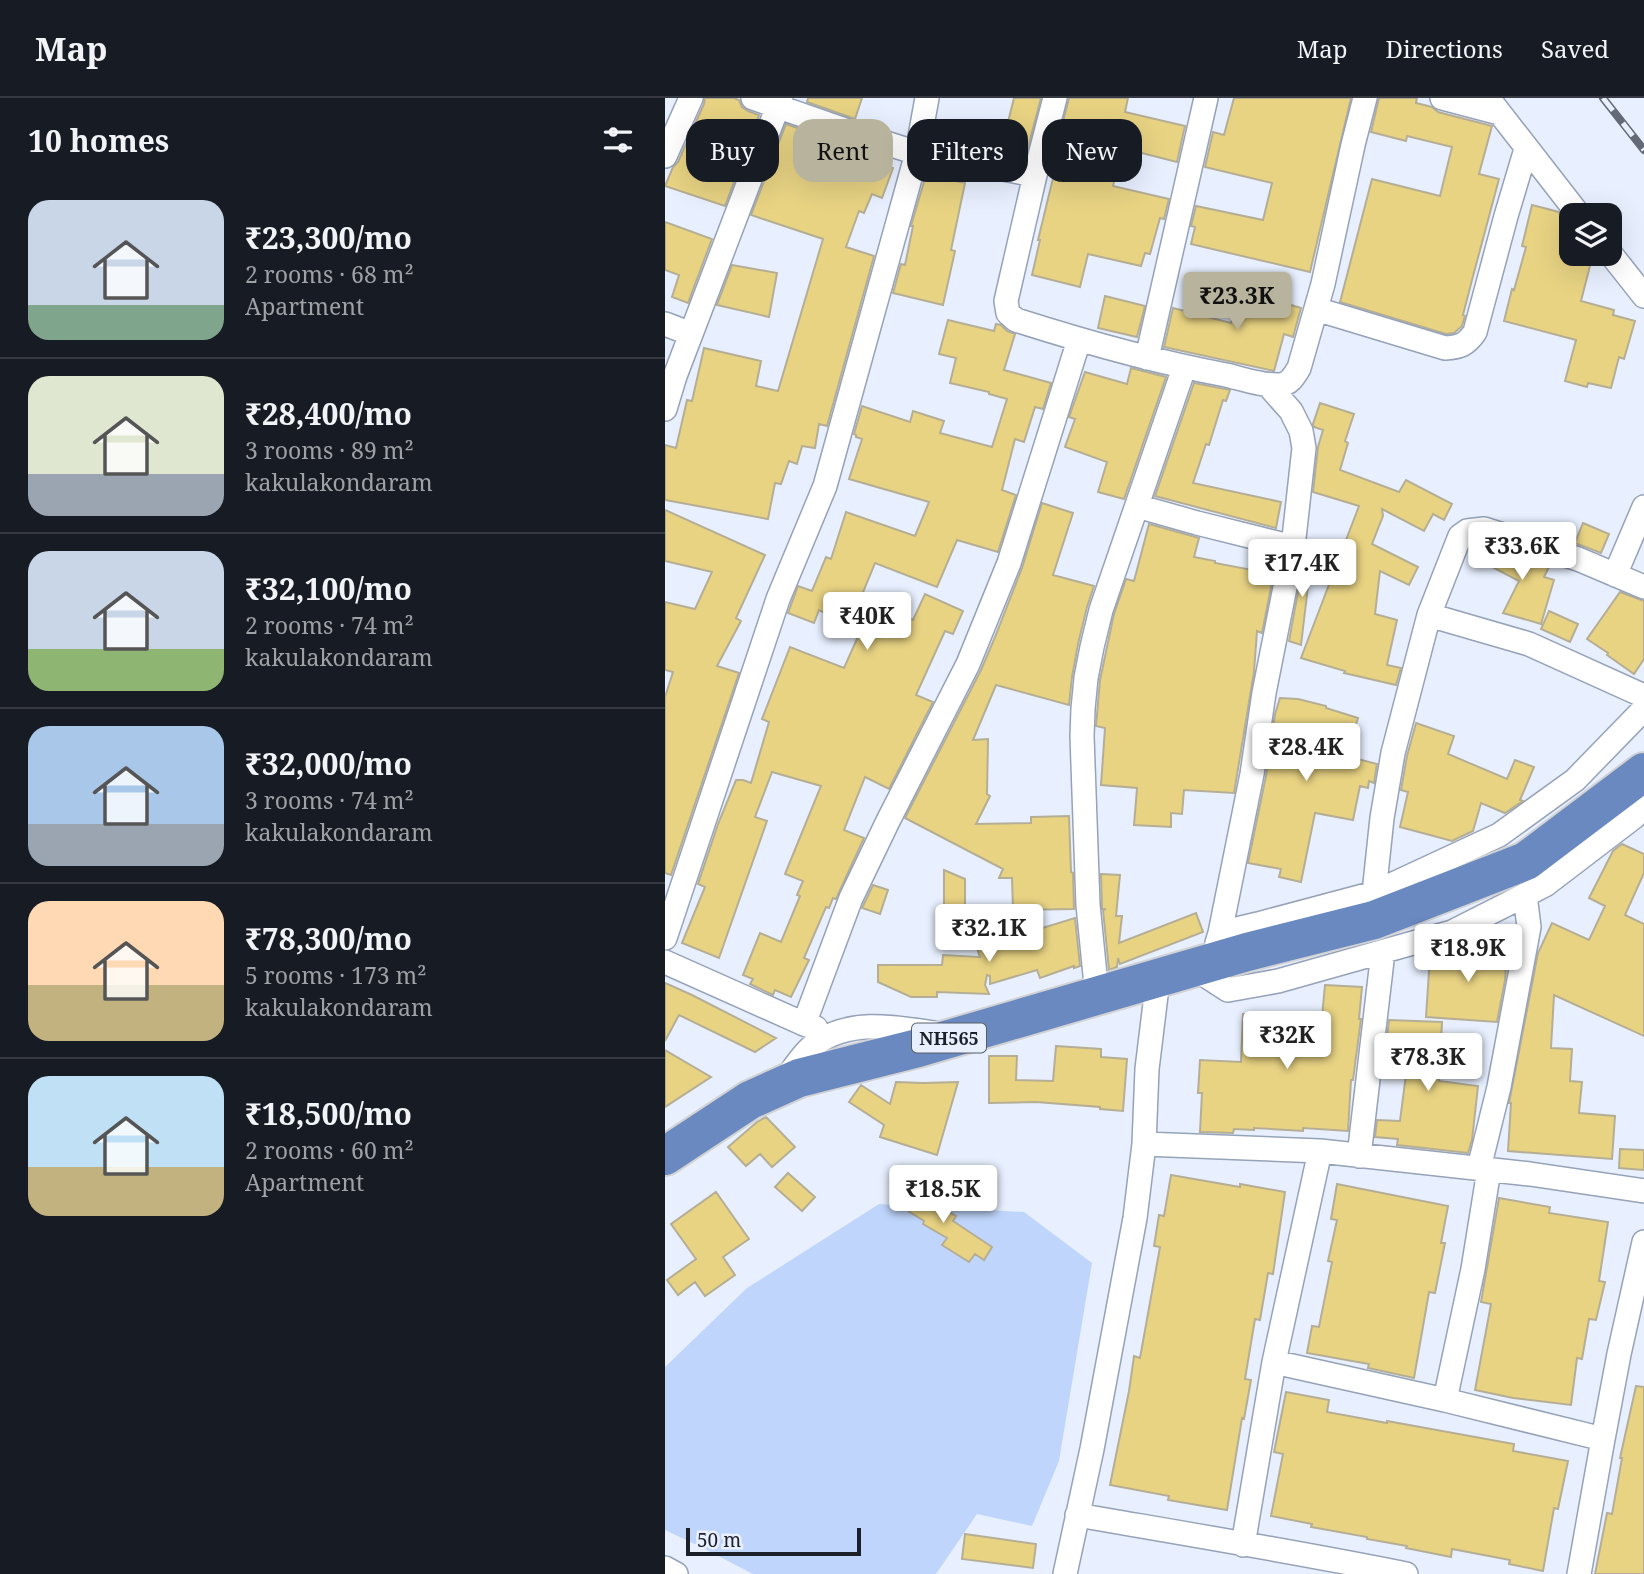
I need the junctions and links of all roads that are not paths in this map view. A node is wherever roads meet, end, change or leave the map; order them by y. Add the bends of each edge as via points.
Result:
1 (691, 98) edge
2 (753, 98) edge
3 (927, 98) edge
4 (1055, 98) edge
5 (1206, 98) edge
6 (1365, 98) edge
7 (1442, 98) edge
8 (779, 103) edge
9 (1493, 105) edge
10 (923, 119) edge
11 (666, 148) edge
12 (907, 149) edge
13 (1526, 149) junction
14 (1028, 174) edge
15 (1034, 175) junction
16 (909, 182) edge
17 (1569, 203) edge
18 (1620, 266) edge
19 (1644, 296) edge
20 (1316, 309) junction
21 (665, 324) edge
22 (691, 334) junction
23 (1079, 340) junction
24 (1147, 358) junction
25 (1184, 368) junction
26 (1268, 385) junction
27 (665, 409) edge
28 (1137, 506) junction
29 (1644, 507) edge
30 (1293, 547) junction
31 (1615, 575) junction
32 (1644, 587) edge
33 (1429, 615) junction
34 (1644, 696) edge
35 (1644, 709) edge
36 (1644, 772) edge
37 (1644, 807) edge
38 (1374, 893) junction
39 (1525, 895) junction
40 (665, 938) edge
41 (1383, 952) junction
42 (1218, 954) junction
43 (665, 962) edge
44 (1158, 979) junction
45 (1097, 995) junction
46 (804, 1024) junction
47 (833, 1033) junction
48 (954, 1037) junction
49 (782, 1084) junction
50 (1144, 1144) junction
51 (1320, 1151) junction
52 (665, 1156) edge
53 (1359, 1156) junction
54 (1484, 1169) junction
55 (1644, 1191) edge
56 (1644, 1242) edge
57 (1274, 1362) junction
58 (1445, 1400) junction
59 (1603, 1439) junction
60 (1077, 1515) junction
61 (1243, 1545) junction
62 (665, 1568) edge
63 (676, 1574) edge
64 (1065, 1574) edge
65 (1406, 1574) edge
66 (1579, 1574) edge

1 - 11 street
2 - 8 street
3 - 10 street
4 - 15 street
5 - 24 street
6 - 20 street
7 - 9 street
8 - 12 street
8 - 22 street
9 - 13 street
13 - 17 street
13 - 20 street via 1469,341 1445,348
14 - 15 street
15 - 23 street via 1006,301 1008,313 1016,320
16 - 40 street via 825,486 778,600
18 - 19 street
20 - 26 street via 1293,378
21 - 22 street
22 - 27 street
23 - 24 street
23 - 46 street via 1009,563 968,664 851,898
24 - 25 street
25 - 26 street
25 - 28 street
26 - 30 street via 1291,411 1304,448
28 - 30 street
28 - 45 street via 1101,610 1083,709 1088,905
29 - 31 street
30 - 42 street
31 - 32 street
31 - 33 street via 1554,551 1476,529 1460,536
33 - 34 street via 1529,644
33 - 38 street via 1393,753
35 - 38 street via 1575,780 1499,835
36 - 42 highway, NH565 via 1526,861 1374,920
37 - 39 street via 1545,885
38 - 42 street via 1258,924
39 - 41 street via 1452,932
39 - 54 street via 1529,928
41 - 42 street via 1228,990
41 - 53 street
42 - 44 highway, NH565
43 - 46 street
44 - 45 highway, NH565
44 - 50 street
45 - 48 highway, NH565
46 - 47 street
47 - 48 street via 866,1027 901,1028
47 - 49 street via 813,1045
48 - 49 highway, NH565
49 - 52 highway, NH565
50 - 51 street
50 - 60 street via 1135,1218
51 - 53 street
51 - 57 street
53 - 54 street
54 - 55 street
54 - 58 street via 1473,1269
56 - 59 street
57 - 58 street
57 - 61 street
58 - 59 street
59 - 66 street
60 - 61 street
60 - 64 street
61 - 65 street
62 - 63 street

